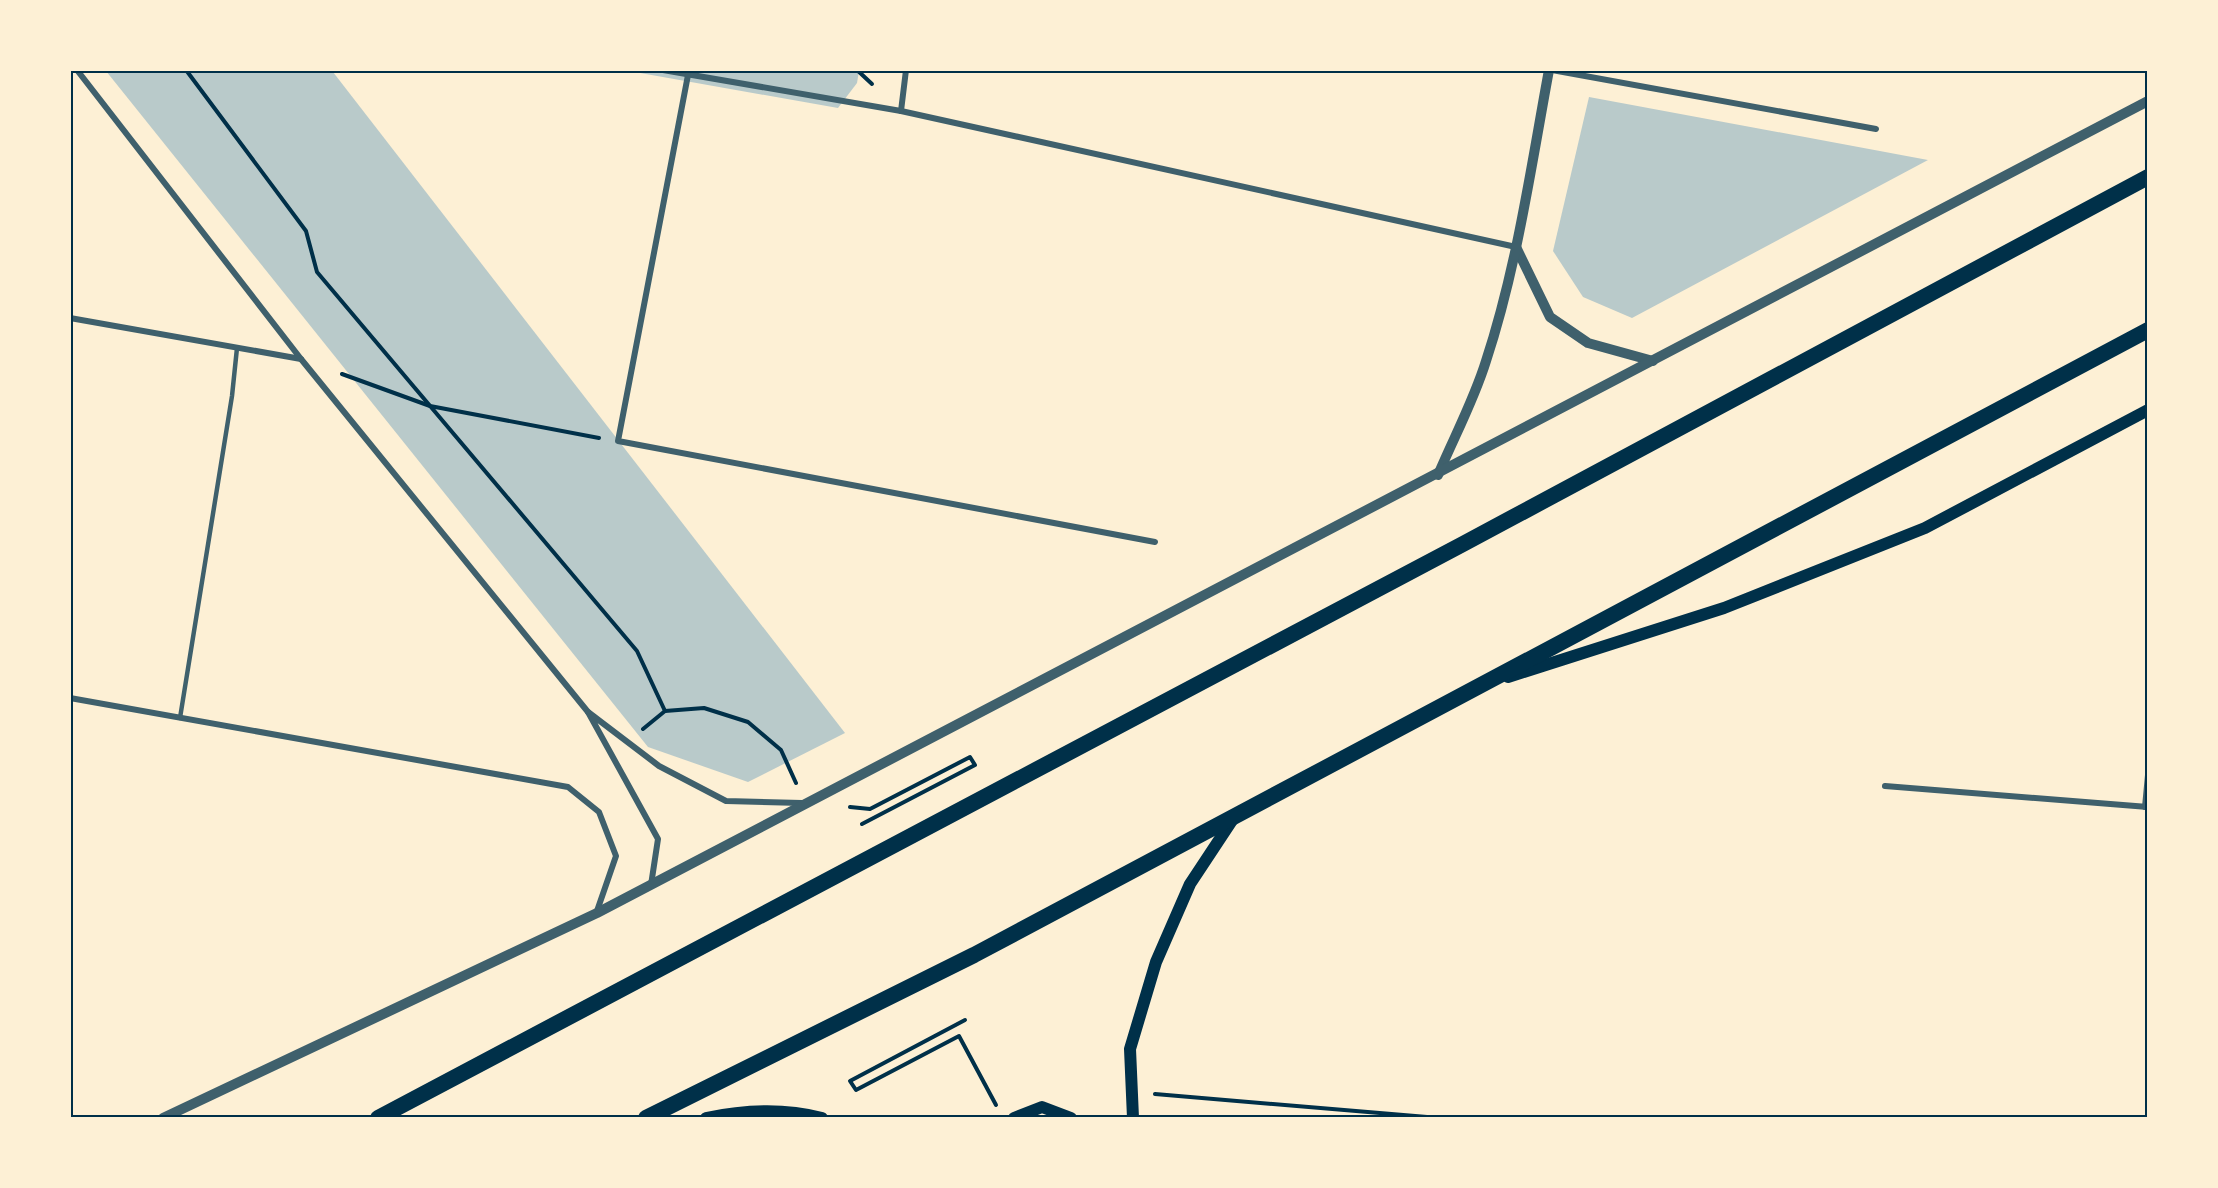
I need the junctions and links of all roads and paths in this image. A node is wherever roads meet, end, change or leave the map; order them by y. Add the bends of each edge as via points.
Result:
1 (77, 70) edge
2 (186, 70) edge
3 (663, 70) edge
4 (906, 70) edge
5 (1550, 70) edge
6 (688, 75) junction
7 (2148, 101) edge
8 (901, 111) junction
9 (1876, 129) dead end
10 (2148, 177) edge
11 (1516, 247) junction
12 (70, 318) edge
13 (2148, 330) edge
14 (237, 348) junction
15 (301, 359) junction
16 (1653, 362) junction
17 (430, 406) junction
18 (2148, 410) edge
19 (618, 441) junction
20 (1438, 474) junction
21 (1155, 542) dead end
22 (1490, 682) junction
23 (70, 698) edge
24 (665, 711) junction
25 (588, 712) junction
26 (180, 718) junction
27 (627, 742) junction
28 (2148, 775) edge
29 (1885, 786) dead end
30 (806, 803) junction
31 (2146, 807) edge
32 (870, 809) dead end
33 (1234, 818) junction
34 (862, 824) dead end
35 (651, 885) junction
36 (597, 913) junction
37 (965, 1020) dead end
38 (1132, 1092) junction
39 (997, 1107) dead end
40 (163, 1118) edge
41 (378, 1118) edge
42 (646, 1118) edge
43 (706, 1118) edge
44 (822, 1118) edge
45 (1014, 1118) edge
46 (1071, 1118) edge
47 (1133, 1118) edge
48 (1439, 1118) edge

1 - 15 street
2 - 17 path via 306,231 317,272
3 - 6 street
4 - 8 street
5 - 9 street
5 - 11 street
6 - 8 street
6 - 19 street
7 - 16 street
8 - 11 street
10 - 41 highway
11 - 16 street via 1550,317 1588,343
11 - 20 street via 1486,363
12 - 14 street
13 - 22 highway
14 - 15 street
14 - 26 lane
15 - 17 path
15 - 25 street
16 - 20 street
17 - 19 path
17 - 24 path via 637,651
18 - 22 main road via 1925,528 1724,608
19 - 21 street
20 - 30 street
22 - 33 highway
23 - 26 street
24 - 27 path
24 - 30 path via 704,708 747,722 781,750
25 - 27 street
25 - 35 street via 658,839
26 - 36 street via 568,787 598,812 616,856
27 - 30 street via 659,766 726,801
28 - 31 street
29 - 31 street
30 - 35 street
32 - 34 path via 970,757 975,765
33 - 38 main road via 1190,884 1156,962 1130,1049
33 - 42 highway via 974,955
35 - 36 street
36 - 40 street
37 - 39 path via 850,1081 856,1090 960,1036
38 - 47 main road
38 - 48 path
43 - 44 main road via 739,1111 801,1112
45 - 46 main road via 1042,1107

